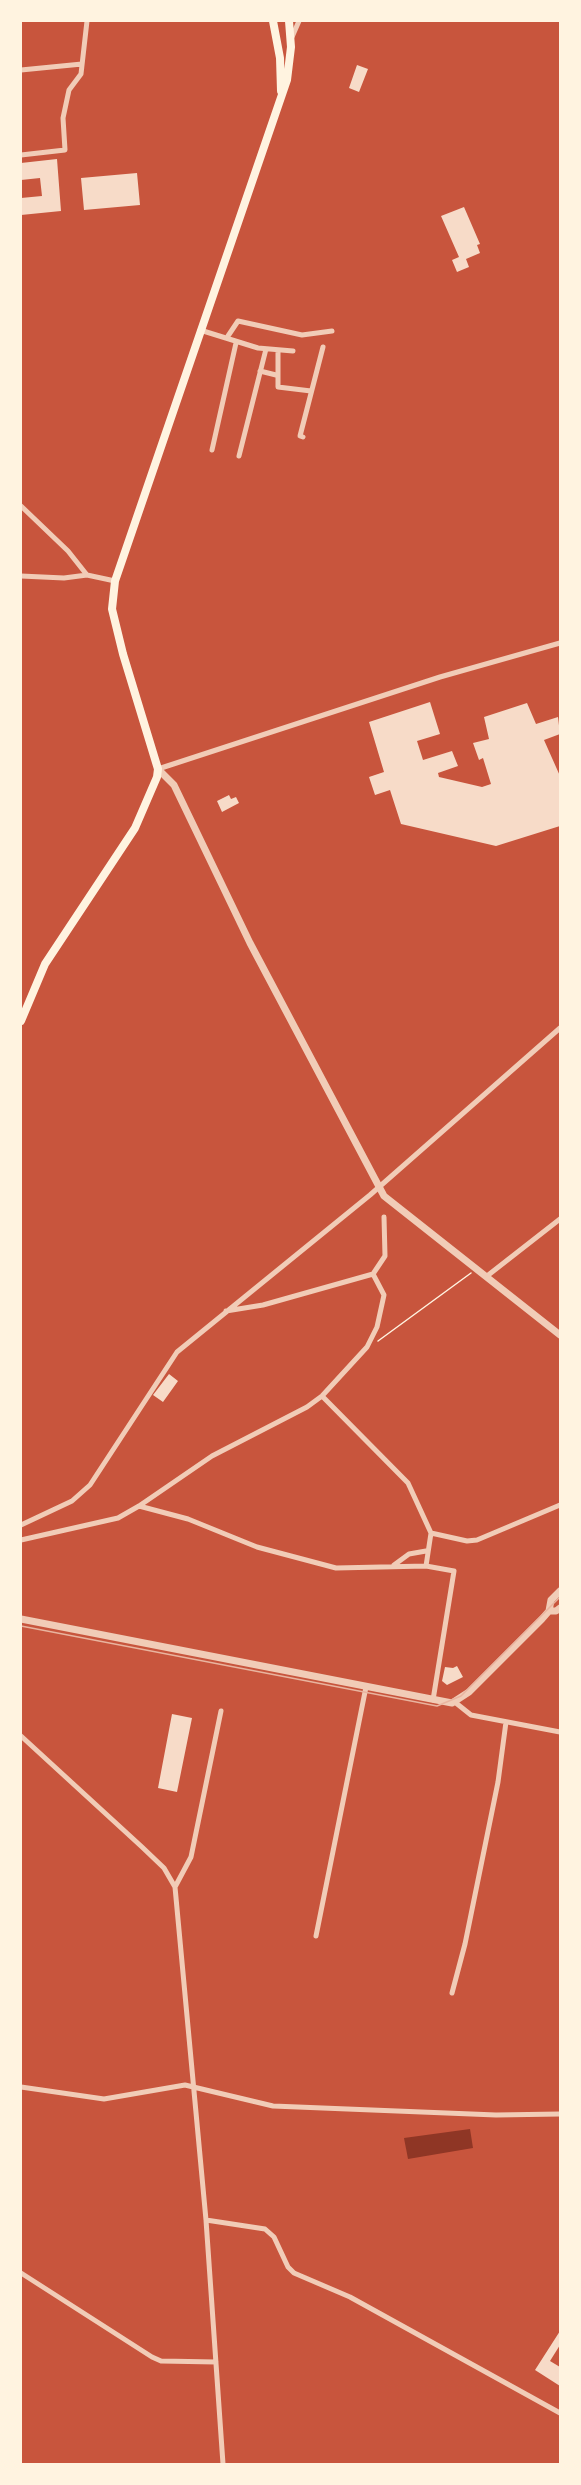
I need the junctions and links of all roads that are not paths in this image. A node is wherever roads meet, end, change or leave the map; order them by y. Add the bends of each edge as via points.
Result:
1 (87, 21) edge
2 (273, 21) edge
3 (289, 21) edge
4 (299, 21) edge
5 (292, 37) junction
6 (82, 64) junction
7 (21, 70) edge
8 (281, 96) junction
9 (21, 155) edge
10 (200, 330) junction
11 (332, 331) dead end
12 (228, 336) junction
13 (237, 343) junction
14 (323, 347) dead end
15 (266, 348) junction
16 (278, 351) junction
17 (293, 351) dead end
18 (260, 371) junction
19 (276, 375) junction
20 (311, 391) junction
21 (303, 437) dead end
22 (212, 450) dead end
23 (239, 456) dead end
24 (21, 506) edge
25 (87, 575) junction
26 (21, 576) edge
27 (114, 581) junction
28 (560, 643) edge
29 (158, 769) junction
30 (21, 1021) edge
31 (560, 1028) edge
32 (378, 1188) junction
33 (384, 1217) dead end
34 (560, 1219) edge
35 (373, 1274) junction
36 (487, 1276) junction
37 (225, 1311) junction
38 (560, 1335) edge
39 (322, 1396) junction
40 (560, 1505) edge
41 (139, 1506) junction
42 (21, 1525) edge
43 (431, 1533) junction
44 (21, 1540) edge
45 (426, 1551) junction
46 (393, 1566) junction
47 (426, 1566) junction
48 (560, 1591) edge
49 (560, 1608) edge
50 (549, 1611) junction
51 (21, 1619) edge
52 (366, 1687) junction
53 (434, 1700) junction
54 (456, 1703) junction
55 (222, 1711) dead end
56 (506, 1722) junction
57 (560, 1732) edge
58 (21, 1736) edge
59 (175, 1887) junction
60 (316, 1936) dead end
61 (452, 1993) dead end
62 (21, 2087) edge
63 (193, 2087) junction
64 (560, 2114) edge
65 (206, 2220) junction
66 (21, 2273) edge
67 (216, 2362) junction
68 (560, 2413) edge
69 (224, 2464) edge

1 - 6 street
2 - 8 main road via 280,58
3 - 5 main road
4 - 5 street
5 - 8 main road
6 - 7 street
6 - 9 street via 81,74 69,90 63,118 65,150
8 - 10 main road
10 - 12 street
10 - 27 main road
11 - 12 street via 302,335 238,321
12 - 13 street
13 - 15 street
13 - 22 street
14 - 20 street
15 - 16 street
15 - 18 street
16 - 17 street
16 - 19 street
18 - 19 street
18 - 23 street
19 - 20 street via 278,387
20 - 21 street via 300,436
24 - 25 street
25 - 26 street
25 - 27 street
27 - 29 main road via 115,622
28 - 29 street via 440,677
29 - 30 main road via 154,789 135,828 45,964
29 - 32 street via 179,795 261,964
31 - 32 street
32 - 36 street via 398,1209
32 - 37 street
33 - 35 street via 385,1256
34 - 36 street
35 - 37 street via 263,1305
35 - 39 street via 384,1295 377,1328 367,1347
36 - 38 street
37 - 42 street via 177,1352 90,1485 72,1501
39 - 41 street via 212,1456
39 - 43 street via 408,1483
40 - 43 street via 477,1540
41 - 44 street via 118,1518
41 - 46 street via 188,1519 257,1547 336,1568
43 - 45 street
45 - 46 street via 409,1554
45 - 47 street
46 - 47 street
47 - 53 street via 454,1571
48 - 50 street via 551,1600
49 - 50 street
50 - 54 street
51 - 52 street
52 - 53 street
52 - 60 street
53 - 54 street
54 - 56 street via 471,1714
55 - 59 street via 191,1857
56 - 57 street
56 - 61 street via 498,1782
58 - 59 street via 164,1868
59 - 63 street
62 - 63 street via 104,2099 177,2085
63 - 64 street via 273,2106
63 - 65 street
65 - 67 street
65 - 68 street via 265,2229 274,2237 294,2273 350,2297
66 - 67 street via 161,2361
67 - 69 street

